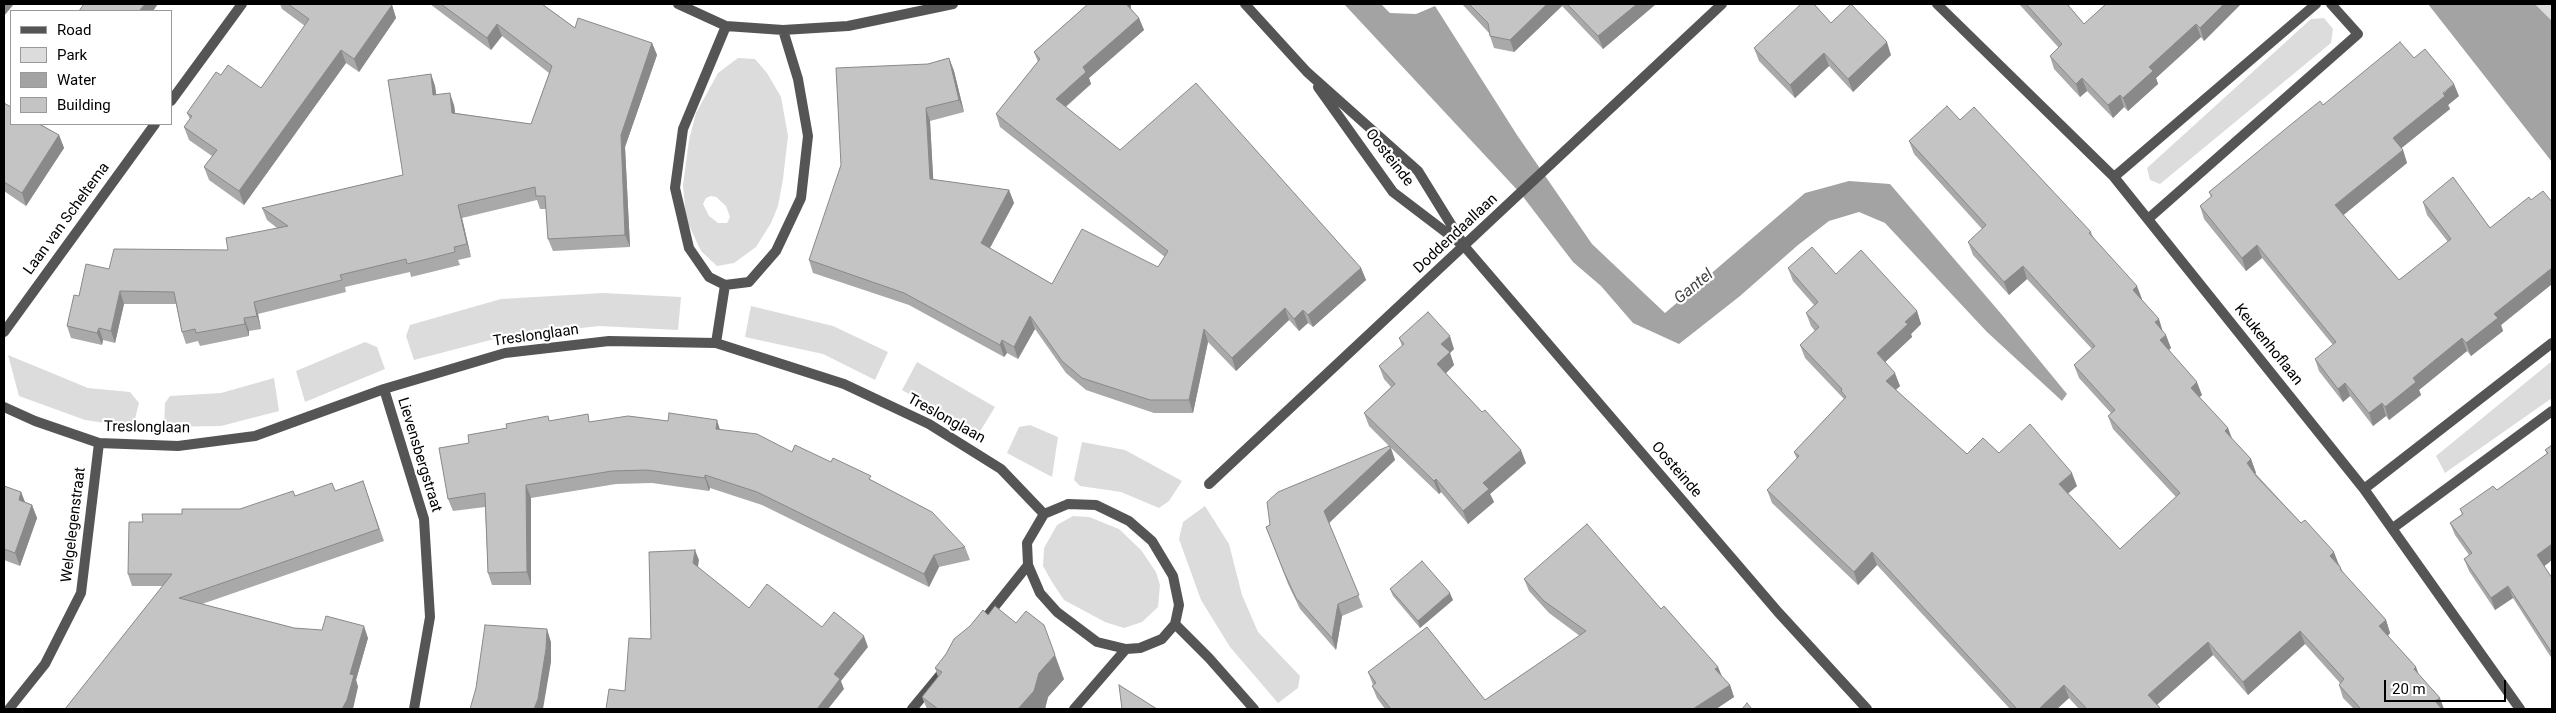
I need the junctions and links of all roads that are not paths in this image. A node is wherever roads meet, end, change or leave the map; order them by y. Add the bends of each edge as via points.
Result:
1 (242, 4) edge
2 (678, 4) edge
3 (953, 4) edge
4 (1245, 4) edge
5 (1722, 4) edge
6 (1937, 4) edge
7 (2316, 4) edge
8 (2331, 4) edge
9 (726, 26) junction
10 (782, 30) junction
11 (1307, 72) junction
12 (172, 100) edge
13 (154, 125) edge
14 (2114, 177) junction
15 (2148, 218) junction
16 (1465, 247) junction
17 (725, 285) junction
18 (4, 332) edge
19 (716, 343) junction
20 (2552, 343) edge
21 (384, 389) junction
22 (4, 407) edge
23 (2552, 411) edge
24 (99, 443) junction
25 (1209, 484) dead end
26 (2364, 489) junction
27 (1044, 514) junction
28 (2393, 528) junction
29 (1028, 566) junction
30 (1175, 624) junction
31 (973, 634) edge
32 (1126, 650) junction
33 (955, 656) edge
34 (9, 709) edge
35 (414, 709) edge
36 (912, 709) edge
37 (1074, 709) edge
38 (1254, 709) edge
39 (1867, 709) edge
40 (2520, 709) edge

1 - 12 street
2 - 9 street
3 - 10 street via 848,26
4 - 11 street, Oosteinde
5 - 16 street, Doddendaallaan
6 - 14 street, Keukenhoflaan
7 - 14 street
8 - 15 street via 2358,34
9 - 10 street
9 - 17 street via 683,129 675,188 688,248 709,277
10 - 17 street via 798,78 808,136 801,198 776,251 748,282
11 - 16 street, Oosteinde via 1418,171
11 - 16 street, Oosteinde via 1393,192
13 - 18 street, Laan van Scheltema
14 - 15 street, Keukenhoflaan
15 - 26 street, Keukenhoflaan
16 - 25 street, Doddendaallaan
16 - 39 street, Oosteinde via 1778,612
17 - 19 street
19 - 21 street, Treslonglaan via 609,341 505,353
19 - 27 street, Treslonglaan via 844,384 929,424 1001,468
20 - 26 street
21 - 24 street, Treslonglaan via 255,436 178,446
21 - 35 street, Lievensbergstraat via 424,519 430,617
22 - 24 street, Treslonglaan
23 - 28 street
24 - 34 street, Welgelegenstraat via 81,593 45,664
26 - 28 street, Keukenhoflaan
27 - 29 street via 1027,543
27 - 30 street via 1068,504 1096,505 1129,520 1152,541 1173,576 1179,605
28 - 40 street, Keukenhoflaan
29 - 31 street
29 - 32 street via 1040,593 1057,612 1097,642
30 - 32 street via 1162,639
30 - 38 street
32 - 37 street
33 - 36 street

